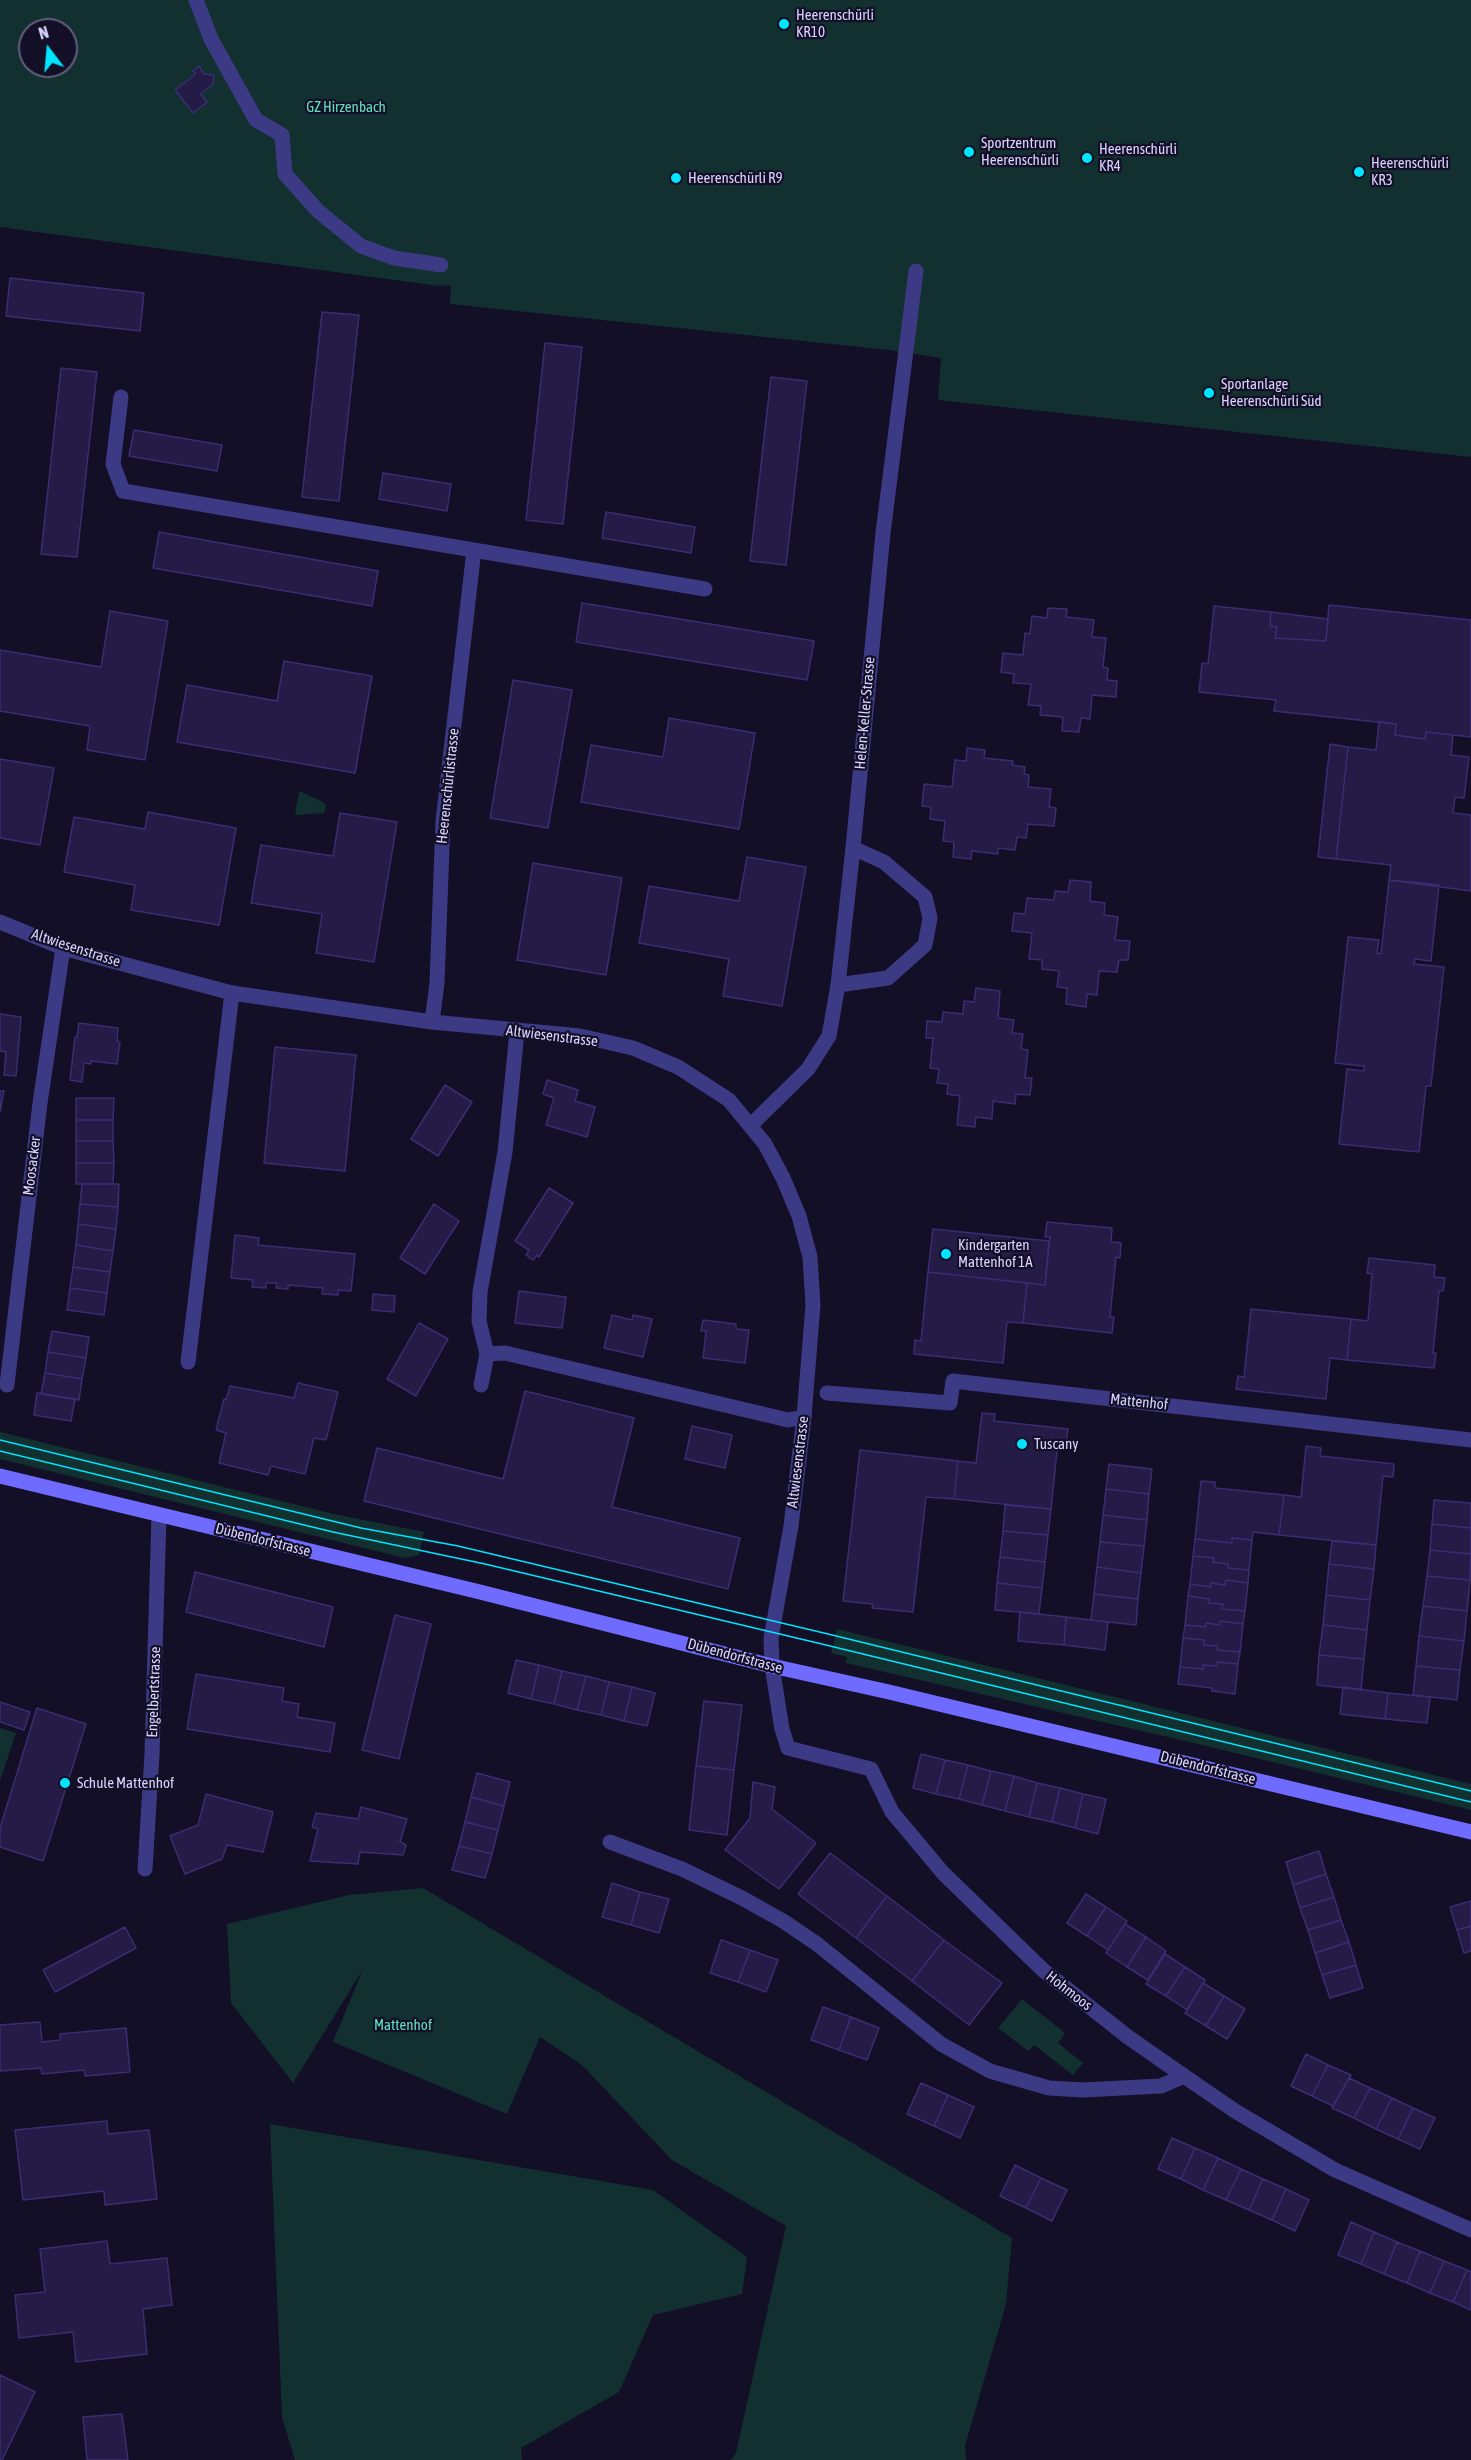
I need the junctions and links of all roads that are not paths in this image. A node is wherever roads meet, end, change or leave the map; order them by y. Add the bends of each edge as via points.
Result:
1 (196, 0) edge
2 (441, 266) dead end
3 (916, 271) dead end
4 (121, 397) dead end
5 (474, 550) junction
6 (705, 589) dead end
7 (853, 848) junction
8 (0, 922) edge
9 (63, 948) junction
10 (838, 985) junction
11 (232, 993) junction
12 (432, 1022) junction
13 (517, 1032) junction
14 (751, 1125) junction
15 (488, 1354) junction
16 (188, 1362) dead end
17 (481, 1385) dead end
18 (7, 1386) dead end
19 (827, 1392) dead end
20 (804, 1417) junction
21 (1471, 1440) edge
22 (0, 1476) edge
23 (159, 1515) junction
24 (772, 1666) junction
25 (1471, 1832) edge
26 (610, 1842) dead end
27 (145, 1869) dead end
28 (1184, 2076) junction
29 (1471, 2230) edge

1 - 2 street via 211,39 256,120 282,135 285,174 318,211 361,246 394,258
3 - 7 street, Helen-Keller-Strasse via 883,533
4 - 5 street via 113,464 123,491
5 - 6 street
5 - 12 street, Heerenschürlistrasse via 442,821 437,983
7 - 10 street, Helen-Keller-Strasse
7 - 10 street via 884,862 925,897 930,918 925,945 888,978
8 - 9 street, Altwiesenstrasse
9 - 11 street, Altwiesenstrasse
9 - 18 street, Moosacker via 39,1103
10 - 14 street, Helen-Keller-Strasse via 829,1036 808,1069
11 - 12 street, Altwiesenstrasse
11 - 16 street
12 - 13 street, Altwiesenstrasse
13 - 14 street, Altwiesenstrasse via 580,1036 633,1048 678,1067 720,1094
13 - 15 street via 505,1152 480,1292 479,1321
14 - 20 street, Altwiesenstrasse via 783,1178 810,1257 813,1305
15 - 17 street
15 - 20 street via 505,1353 788,1420
19 - 21 street, Mattenhof via 950,1403 953,1381
20 - 24 street, Altwiesenstrasse via 791,1526 771,1632
22 - 23 street, Dübendorfstrasse
23 - 24 street, Dübendorfstrasse
23 - 27 street, Engelbertstrasse
24 - 25 street, Dübendorfstrasse
24 - 28 street, Hohmoos via 788,1748 871,1769 892,1812 943,1872 1043,1970
26 - 28 street via 682,1869 783,1921 941,2044 990,2071 1049,2088 1083,2090 1161,2086
28 - 29 street, Hohmoos via 1335,2170

